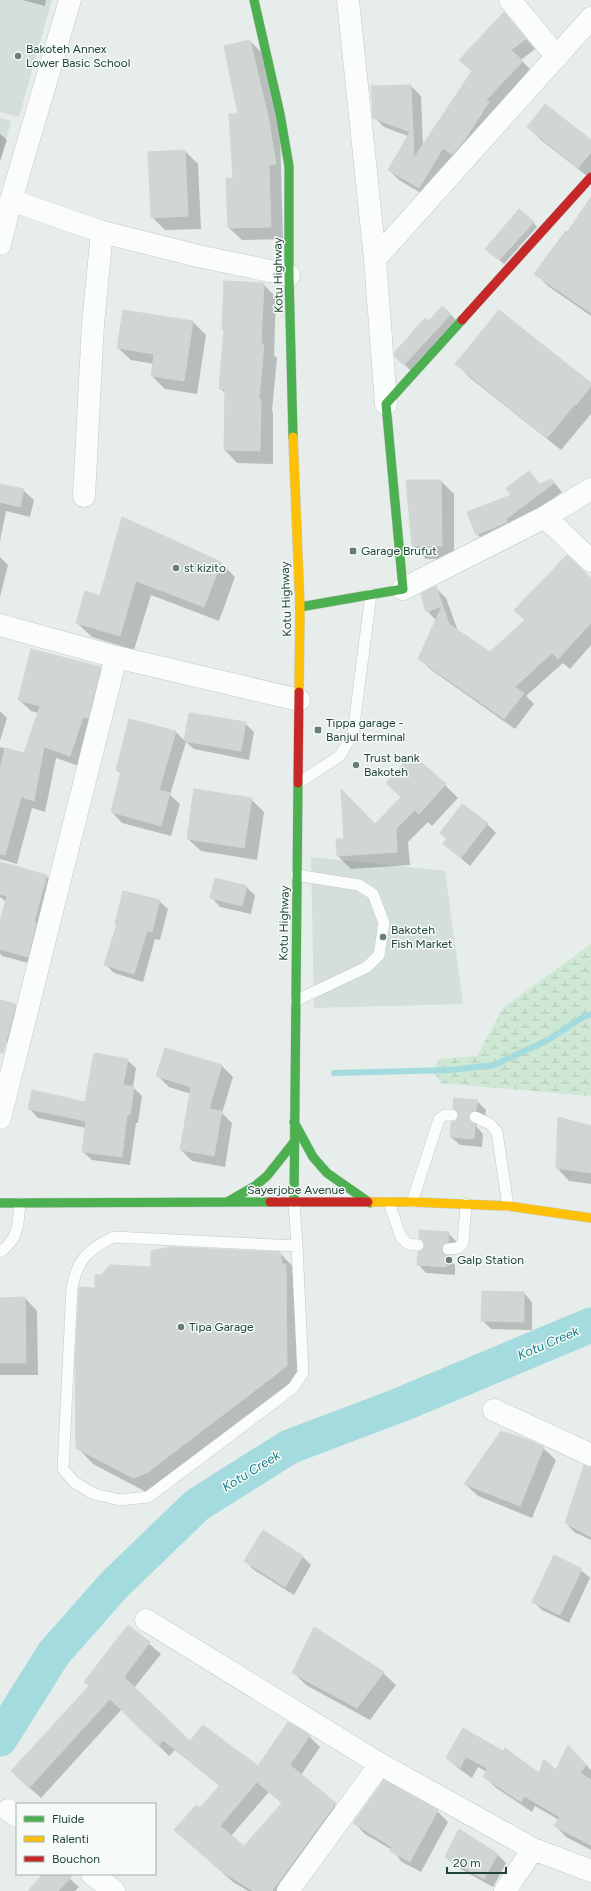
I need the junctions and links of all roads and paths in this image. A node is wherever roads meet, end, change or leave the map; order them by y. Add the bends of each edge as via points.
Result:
1 (70, 0) edge
2 (254, 0) edge
3 (348, 0) edge
4 (510, 0) edge
5 (591, 18) edge
6 (557, 57) junction
7 (591, 177) edge
8 (11, 200) junction
9 (102, 232) junction
10 (0, 244) edge
11 (374, 259) junction
12 (289, 275) junction
13 (386, 404) junction
14 (591, 489) edge
15 (84, 496) dead end
16 (545, 517) junction
17 (591, 562) edge
18 (403, 589) junction
19 (370, 594) junction
20 (300, 607) junction
21 (0, 625) edge
22 (116, 657) junction
23 (299, 700) junction
24 (298, 783) junction
25 (296, 875) junction
26 (295, 1001) junction
27 (452, 1115) dead end
28 (475, 1117) dead end
29 (0, 1118) edge
30 (294, 1122) junction
31 (294, 1142) junction
32 (226, 1202) junction
33 (294, 1202) junction
34 (412, 1202) junction
35 (0, 1203) edge
36 (20, 1203) junction
37 (370, 1203) junction
38 (389, 1203) junction
39 (466, 1204) junction
40 (508, 1206) junction
41 (591, 1218) edge
42 (418, 1245) dead end
43 (297, 1246) junction
44 (448, 1248) dead end
45 (0, 1252) edge
46 (494, 1410) dead end
47 (591, 1455) edge
48 (146, 1620) dead end
49 (380, 1764) junction
50 (533, 1849) junction
51 (591, 1871) edge
52 (93, 1875) edge
53 (114, 1891) edge
54 (288, 1891) edge
55 (505, 1891) edge

1 - 8 street
2 - 12 street, Kotu Highway via 289,166
3 - 11 street
4 - 6 street
5 - 6 street
6 - 11 street
7 - 13 street
8 - 9 street
8 - 10 street
9 - 12 street
9 - 15 street via 93,324
11 - 13 street
12 - 20 street, Kotu Highway
13 - 18 street
14 - 16 street
16 - 17 street
16 - 18 street
18 - 19 street
19 - 20 street
19 - 24 lane via 352,733 340,756
20 - 23 street, Kotu Highway
21 - 22 street
22 - 23 street
22 - 29 street
23 - 24 street, Kotu Highway
24 - 25 street, Kotu Highway
25 - 26 street, Kotu Highway
25 - 26 lane via 359,885 373,894 384,923 379,954 367,967
26 - 30 street, Kotu Highway
27 - 34 lane via 445,1115 439,1119
28 - 40 lane via 490,1124 497,1132
30 - 31 street, Kotu Highway
30 - 37 street via 313,1157 327,1173
31 - 32 street via 261,1181
31 - 33 street, Kotu Highway
32 - 33 street, Sayerjobe Avenue
32 - 36 street, Sayerjobe Avenue
33 - 37 street, Sayerjobe Avenue
33 - 43 lane
34 - 38 street, Sayerjobe Avenue
34 - 39 street, Sayerjobe Avenue
35 - 36 street, Sayerjobe Avenue
36 - 45 lane via 17,1232 10,1246
37 - 38 street, Sayerjobe Avenue
38 - 42 lane via 400,1237 408,1244
39 - 40 street, Sayerjobe Avenue
39 - 44 lane via 463,1243 458,1248
40 - 41 street, Sayerjobe Avenue
43 - 43 lane via 303,1373 293,1388 148,1497 120,1500 94,1494 74,1482 64,1469 72,1288 75,1271 87,1253 114,1237
46 - 47 street
48 - 49 street
49 - 50 street
49 - 54 street
50 - 51 street
50 - 55 street
52 - 53 street

